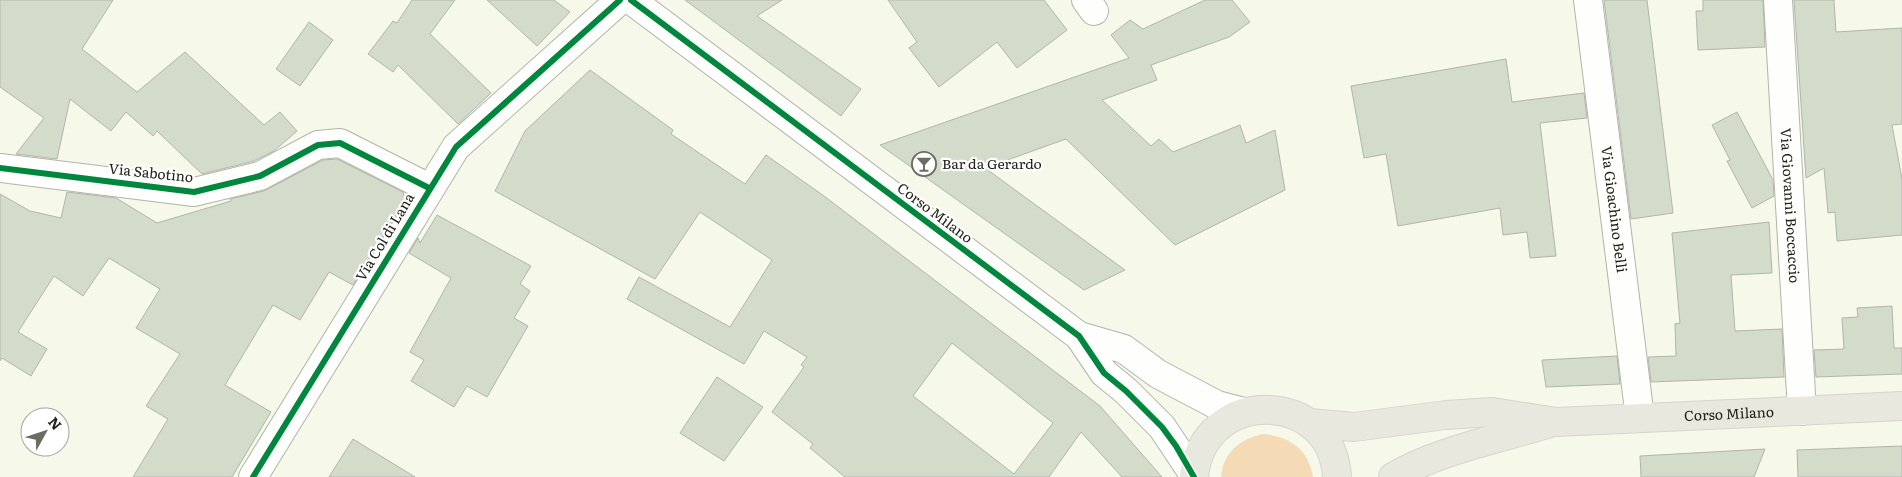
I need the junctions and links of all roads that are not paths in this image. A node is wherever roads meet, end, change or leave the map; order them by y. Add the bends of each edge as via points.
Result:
1 (620, 0) edge
2 (630, 0) edge
3 (1588, 0) edge
4 (1778, 0) edge
5 (0, 168) edge
6 (429, 188) junction
7 (1079, 336) junction
8 (1902, 406) edge
9 (1802, 411) junction
10 (1244, 412) junction
11 (1640, 418) junction
12 (1556, 422) junction
13 (1309, 423) junction
14 (1194, 476) edge
15 (253, 477) edge
16 (1338, 477) edge
17 (1393, 477) edge

1 - 6 street, Via Col di Lana via 456,147
2 - 7 street, Corso Milano
3 - 11 street, Via Gioachino Belli
4 - 9 street, Via Giovanni Boccaccio
5 - 6 street, Via Sabotino via 194,192 260,176 318,145 340,143
6 - 15 street, Via Col di Lana
7 - 10 street, Corso Milano via 1124,349 1166,378 1217,405
7 - 14 street, Corso Milano via 1104,373 1162,427
8 - 9 main road, Corso Milano
9 - 11 main road, Corso Milano
10 - 13 main road via 1278,410
10 - 14 main road via 1219,426 1209,436 1196,461
11 - 12 main road, Corso Milano
12 - 13 main road, Corso Milano via 1492,412 1354,427
12 - 17 main road, Corso Milano via 1451,452
13 - 16 main road via 1332,451

